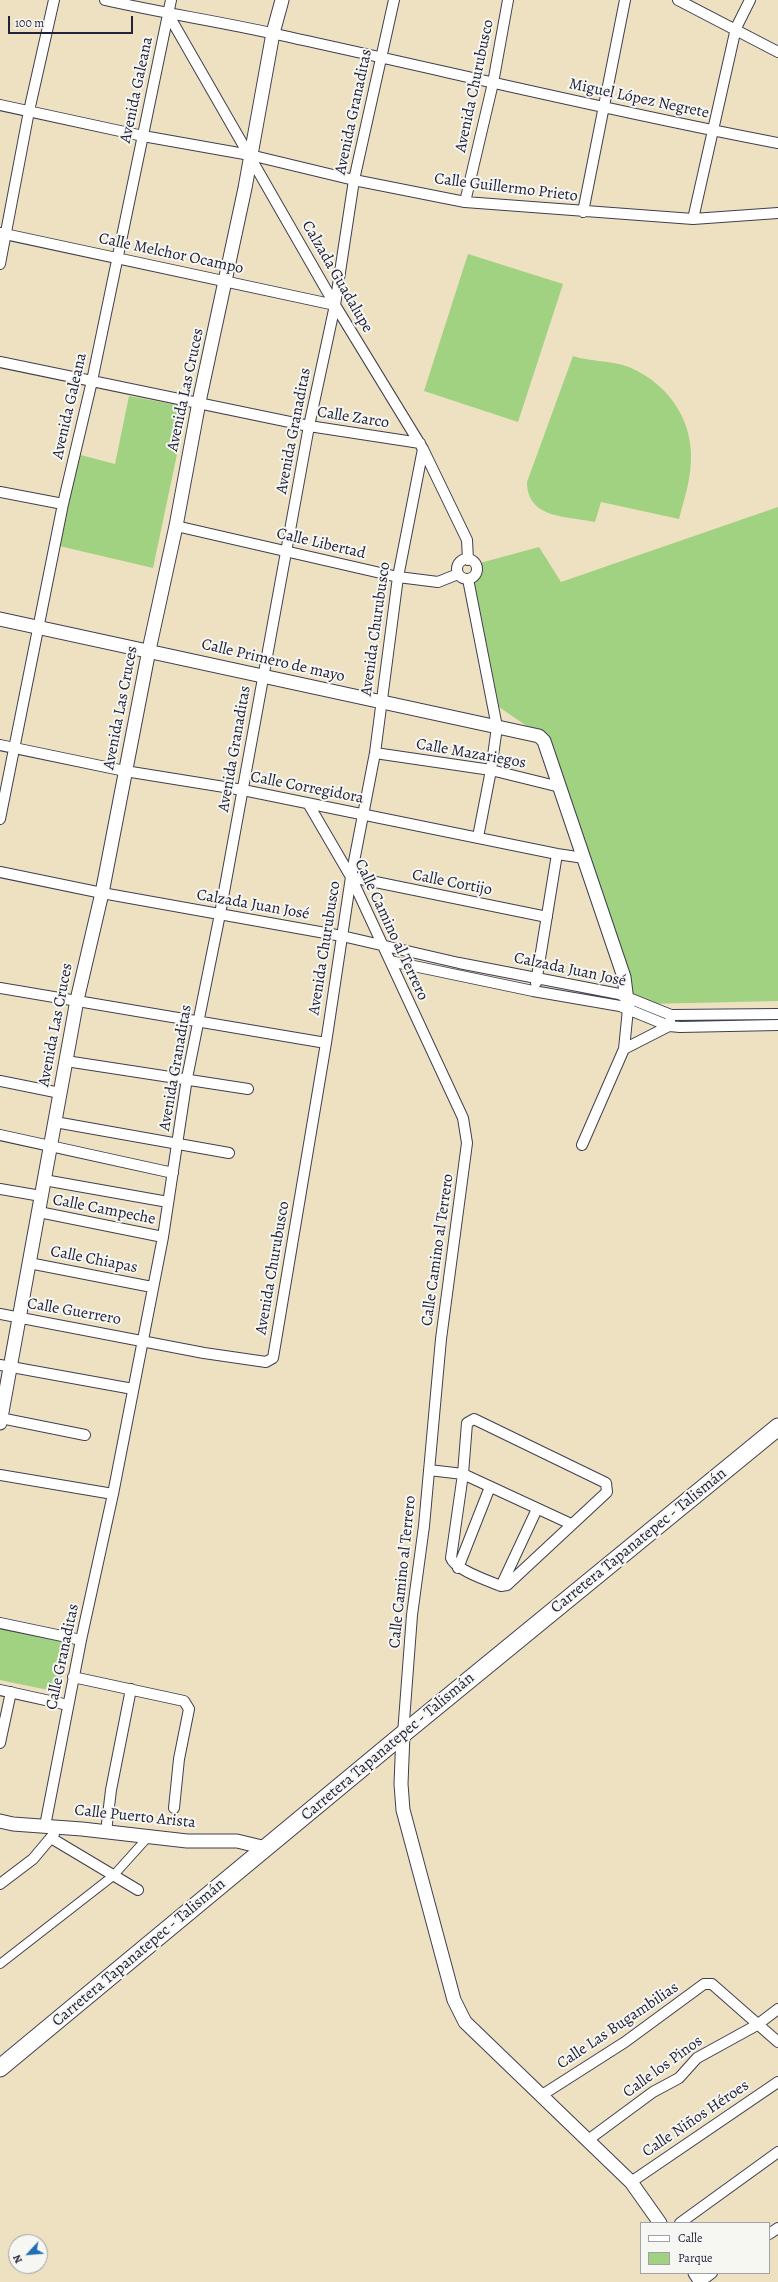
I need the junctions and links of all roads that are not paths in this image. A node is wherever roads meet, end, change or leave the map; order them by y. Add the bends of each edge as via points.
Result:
1 (54, 0) edge
2 (105, 0) edge
3 (170, 0) edge
4 (282, 0) edge
5 (394, 0) edge
6 (508, 0) edge
7 (625, 0) edge
8 (677, 0) edge
9 (750, 0) edge
10 (168, 14) junction
11 (736, 28) junction
12 (273, 33) junction
13 (778, 52) edge
14 (381, 58) junction
15 (493, 83) junction
16 (0, 105) edge
17 (604, 106) junction
18 (29, 111) junction
19 (713, 130) junction
20 (143, 136) junction
21 (778, 143) edge
22 (250, 155) junction
23 (354, 180) junction
24 (465, 202) junction
25 (583, 212) junction
26 (778, 213) edge
27 (693, 219) junction
28 (3, 233) edge
29 (117, 258) junction
30 (0, 264) edge
31 (226, 280) junction
32 (335, 305) junction
33 (0, 362) edge
34 (92, 382) junction
35 (199, 402) junction
36 (309, 426) junction
37 (421, 446) junction
38 (0, 492) edge
39 (63, 504) junction
40 (176, 526) junction
41 (286, 551) junction
42 (468, 560) junction
43 (458, 574) junction
44 (398, 577) junction
45 (468, 579) junction
46 (0, 619) edge
47 (39, 628) junction
48 (149, 650) junction
49 (263, 677) junction
50 (380, 703) junction
51 (497, 727) junction
52 (0, 745) edge
53 (14, 748) junction
54 (375, 753) junction
55 (491, 770) junction
56 (126, 771) junction
57 (560, 788) junction
58 (243, 790) junction
59 (309, 805) junction
60 (365, 815) junction
61 (0, 819) edge
62 (478, 837) junction
63 (557, 854) junction
64 (584, 858) junction
65 (0, 872) edge
66 (351, 877) junction
67 (102, 893) junction
68 (220, 914) junction
69 (547, 917) junction
70 (342, 936) junction
71 (383, 946) junction
72 (390, 961) junction
73 (537, 977) junction
74 (0, 988) edge
75 (534, 991) junction
76 (76, 1000) junction
77 (633, 1004) junction
78 (778, 1014) edge
79 (671, 1015) junction
80 (199, 1023) junction
81 (778, 1025) edge
82 (669, 1026) junction
83 (326, 1043) junction
84 (624, 1049) junction
85 (66, 1061) junction
86 (187, 1078) junction
87 (0, 1081) edge
88 (248, 1089) dead end
89 (60, 1093) junction
90 (55, 1122) junction
91 (0, 1135) edge
92 (178, 1144) junction
93 (582, 1145) dead end
94 (50, 1147) junction
95 (229, 1153) dead end
96 (173, 1173) junction
97 (44, 1180) junction
98 (0, 1189) edge
99 (41, 1196) junction
100 (168, 1202) junction
101 (38, 1212) junction
102 (163, 1237) junction
103 (29, 1263) junction
104 (152, 1288) junction
105 (0, 1314) edge
106 (19, 1317) junction
107 (142, 1340) junction
108 (273, 1358) joint
109 (5, 1366) edge
110 (133, 1389) junction
111 (0, 1420) edge
112 (778, 1427) edge
113 (85, 1435) dead end
114 (778, 1440) edge
115 (429, 1470) junction
116 (463, 1474) junction
117 (0, 1475) edge
118 (490, 1487) junction
119 (113, 1494) junction
120 (537, 1509) junction
121 (570, 1524) junction
122 (458, 1568) junction
123 (501, 1586) junction
124 (0, 1623) edge
125 (81, 1640) junction
126 (74, 1677) junction
127 (131, 1689) junction
128 (0, 1690) edge
129 (11, 1692) junction
130 (68, 1704) junction
131 (403, 1741) junction
132 (0, 1743) edge
133 (174, 1808) dead end
134 (0, 1821) edge
135 (45, 1826) junction
136 (59, 1827) junction
137 (106, 1832) junction
138 (149, 1836) junction
139 (51, 1838) junction
140 (266, 1848) junction
141 (113, 1876) junction
142 (0, 1884) edge
143 (138, 1890) dead end
144 (0, 1964) edge
145 (778, 2009) edge
146 (756, 2025) junction
147 (778, 2042) edge
148 (0, 2068) edge
149 (0, 2081) edge
150 (778, 2082) edge
151 (542, 2095) junction
152 (588, 2140) junction
153 (778, 2152) edge
154 (631, 2182) junction
155 (659, 2222) edge
156 (681, 2222) edge
157 (710, 2274) edge
158 (699, 2279) edge

1 - 18 street
2 - 10 street
3 - 10 street, Avenida Galeana
4 - 12 street, Avenida Las Cruces
5 - 14 street, Avenida Granaditas
6 - 15 street, Avenida Churubusco
7 - 17 street
8 - 11 street
9 - 11 street
10 - 12 street
10 - 20 street, Avenida Galeana
10 - 22 street, Calzada Guadalupe
11 - 13 street
11 - 19 street
12 - 14 street, Miguel López Negrete
12 - 22 street, Avenida Las Cruces
14 - 15 street, Miguel López Negrete
14 - 23 street, Avenida Granaditas
15 - 17 street, Miguel López Negrete
15 - 24 street, Avenida Churubusco
16 - 18 street, Calle Guillermo Prieto
17 - 19 street, Miguel López Negrete
17 - 25 street
18 - 20 street, Calle Guillermo Prieto
18 - 28 street
19 - 21 street, Miguel López Negrete
19 - 27 street
20 - 22 street, Calle Guillermo Prieto
20 - 29 street, Avenida Galeana
22 - 23 street, Calle Guillermo Prieto
22 - 31 street, Avenida Las Cruces
22 - 32 street, Calzada Guadalupe
23 - 24 street, Calle Guillermo Prieto
23 - 32 street, Avenida Granaditas
24 - 25 street, Calle Guillermo Prieto
25 - 27 street, Calle Guillermo Prieto
26 - 27 street, Calle Guillermo Prieto
28 - 29 street, Calle Melchor Ocampo
28 - 30 street
29 - 31 street, Calle Melchor Ocampo
29 - 34 street, Avenida Galeana
31 - 32 street, Calle Melchor Ocampo
31 - 35 street, Avenida Las Cruces
32 - 36 street, Avenida Granaditas
32 - 37 street, Calzada Guadalupe
33 - 34 street, Calle Zarco
34 - 35 street, Calle Zarco
34 - 39 street, Avenida Galeana
35 - 36 street, Calle Zarco
35 - 40 street, Avenida Las Cruces
36 - 37 street, Calle Zarco
36 - 41 street, Avenida Granaditas
37 - 42 street, Calzada Guadalupe via 467,540
37 - 44 street, Avenida Churubusco
38 - 39 street
39 - 47 street, Avenida Galeana
40 - 41 street, Calle Libertad
40 - 48 street, Avenida Las Cruces
41 - 44 street, Calle Libertad
41 - 49 street, Avenida Granaditas
42 - 43 street via 462,560 458,564
42 - 45 street via 474,563 476,569 474,576
43 - 44 street, Calle Libertad via 438,582
43 - 45 street
44 - 50 street, Avenida Churubusco
45 - 51 street
46 - 47 street, Calle Primero de mayo
47 - 48 street, Calle Primero de mayo
47 - 53 street, Avenida Galeana
48 - 49 street, Calle Primero de mayo
48 - 56 street, Avenida Las Cruces
49 - 50 street, Calle Primero de mayo
49 - 58 street, Avenida Granaditas
50 - 51 street, Calle Primero de mayo
50 - 54 street, Avenida Churubusco
51 - 55 street
51 - 57 street, Calle Primero de mayo via 539,736 544,741
52 - 53 street, Calle Corregidora
53 - 56 street, Calle Corregidora
53 - 61 street, Avenida Galeana
54 - 55 street, Calle Mazariegos
54 - 60 street, Avenida Churubusco
55 - 57 street, Calle Mazariegos
55 - 62 street
56 - 58 street, Calle Corregidora
56 - 67 street, Avenida Las Cruces
57 - 64 street
58 - 59 street, Calle Corregidora
58 - 68 street, Avenida Granaditas
59 - 60 street, Calle Corregidora
59 - 66 street, Calle Camino al Terrero
60 - 62 street, Calle Corregidora
60 - 66 street, Avenida Churubusco
62 - 63 street, Calle Corregidora
63 - 64 street, Calle Corregidora
63 - 69 street
64 - 77 street
65 - 67 street, Calzada Juan José
66 - 69 street, Calle Cortijo
66 - 70 street, Avenida Churubusco
66 - 71 street, Calle Camino al Terrero
67 - 68 street, Calzada Juan José
67 - 76 street, Avenida Las Cruces
68 - 70 street, Calzada Juan José
68 - 80 street, Avenida Granaditas
69 - 73 street
70 - 71 street, Calzada Juan José
70 - 83 street, Avenida Churubusco
71 - 72 street, Calle Camino al Terrero
71 - 73 street, Calzada Juan José
72 - 75 street, Calzada Juan José
72 - 115 street, Calle Camino al Terrero via 463,1118 467,1143 441,1338
73 - 75 street
73 - 77 street, Calzada Juan José
74 - 76 street
75 - 77 street, Calzada Juan José
76 - 80 street
76 - 85 street, Avenida Las Cruces
77 - 79 street
77 - 82 street
77 - 84 street
78 - 79 street
79 - 82 street
80 - 83 street
80 - 86 street, Avenida Granaditas
81 - 82 street
82 - 84 street
83 - 108 street, Avenida Churubusco
84 - 93 street
85 - 86 street
85 - 89 street, Avenida Las Cruces
86 - 88 street
86 - 92 street, Avenida Granaditas
87 - 89 street
89 - 90 street, Avenida Las Cruces
90 - 92 street
90 - 94 street, Avenida Las Cruces
91 - 94 street
92 - 95 street
92 - 96 street, Avenida Granaditas
94 - 96 street
94 - 97 street, Avenida Las Cruces
96 - 100 street, Avenida Granaditas
97 - 99 street, Avenida Las Cruces
97 - 100 street
98 - 99 street
99 - 101 street, Avenida Las Cruces
100 - 102 street, Avenida Granaditas
101 - 102 street, Calle Campeche
101 - 103 street, Avenida Las Cruces
102 - 104 street, Avenida Granaditas
103 - 104 street, Calle Chiapas
103 - 106 street, Avenida Las Cruces
104 - 107 street, Avenida Granaditas
105 - 106 street, Calle Guerrero
106 - 107 street, Calle Guerrero
106 - 109 street, Avenida Las Cruces
107 - 108 street, Calle Guerrero via 266,1362
107 - 110 street, Avenida Granaditas
109 - 110 street
109 - 111 street, Avenida Las Cruces
110 - 119 street, Calle Granaditas
111 - 113 street
112 - 131 highway, Carretera Tapanatepec - Talismán
114 - 131 highway, Carretera Tapanatepec - Talismán
115 - 116 street
115 - 131 street, Calle Camino al Terrero via 412,1615
116 - 118 street
116 - 121 street via 467,1423 474,1419 606,1484 607,1492
116 - 122 street via 451,1558
117 - 119 street
118 - 120 street
118 - 122 street
119 - 125 street, Calle Granaditas
120 - 121 street
120 - 123 street
121 - 123 street via 507,1585
122 - 123 street
124 - 125 street
125 - 126 street, Calle Granaditas
126 - 127 street
126 - 130 street, Calle Granaditas
127 - 133 street via 184,1701 189,1709 179,1759
127 - 137 street via 111,1790
128 - 129 street
129 - 130 street
129 - 132 street
130 - 135 street, Calle Granaditas
131 - 140 highway, Carretera Tapanatepec - Talismán
131 - 149 highway, Carretera Tapanatepec - Talismán
131 - 151 street via 403,1810 454,2000 465,2022
134 - 135 street, Calle Puerto Arista
135 - 136 street, Calle Puerto Arista
136 - 137 street, Calle Puerto Arista
136 - 139 street
137 - 138 street, Calle Puerto Arista
138 - 140 street, Calle Puerto Arista via 187,1841 237,1841
138 - 141 street
139 - 141 street
139 - 142 street via 33,1859
140 - 148 highway, Carretera Tapanatepec - Talismán
141 - 143 street
141 - 144 street
145 - 146 street, Calle los Pinos
146 - 147 street
146 - 151 street, Calle Las Bugambilias via 712,1984 704,1984 625,2042
146 - 152 street, Calle los Pinos via 697,2058 679,2078 653,2092
150 - 154 street, Calle Niños Héroes
151 - 152 street
152 - 154 street
153 - 156 street
154 - 155 street
157 - 158 street

